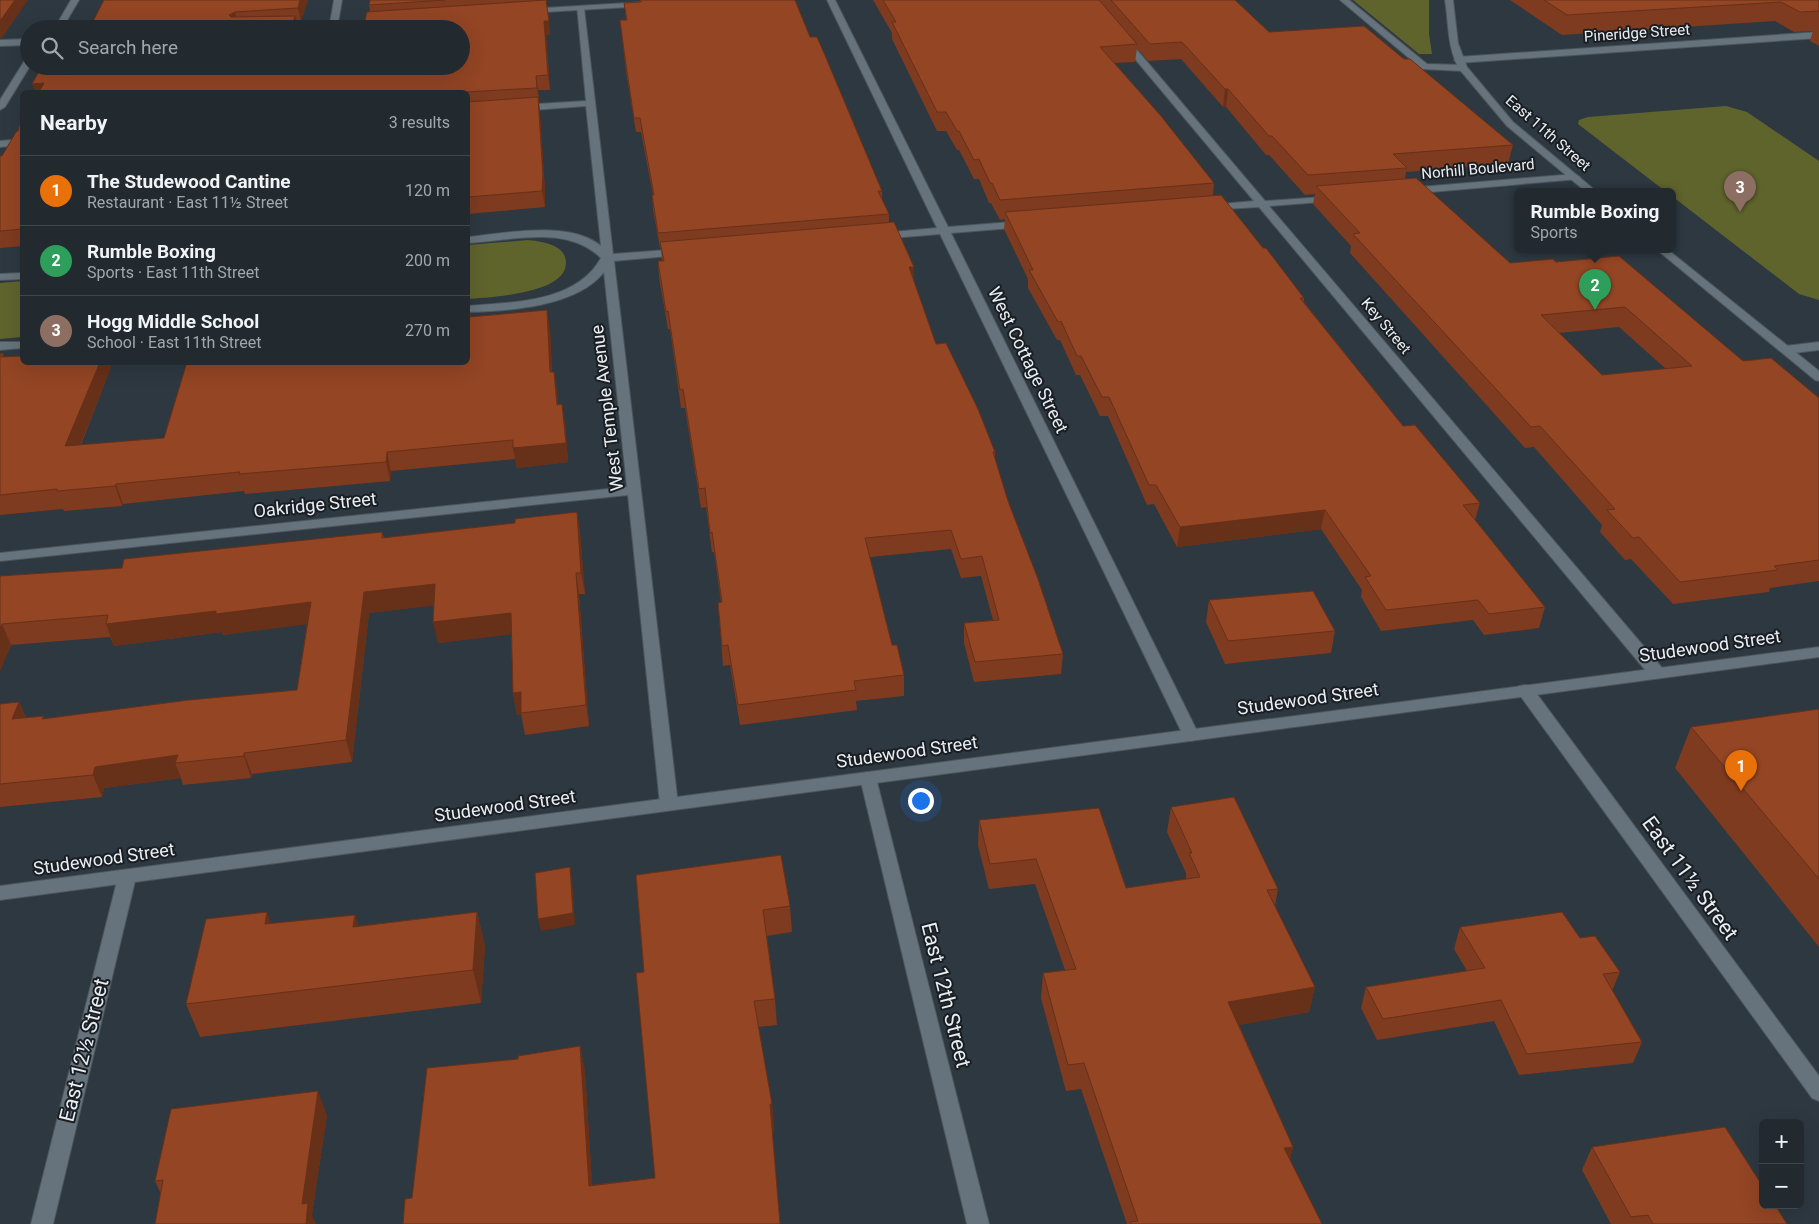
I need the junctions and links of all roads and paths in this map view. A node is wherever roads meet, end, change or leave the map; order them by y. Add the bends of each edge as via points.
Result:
1 (75, 0) edge
2 (338, 0) edge
3 (831, 0) edge
4 (1344, 0) edge
5 (1449, 0) edge
6 (603, 3) edge
7 (654, 3) edge
8 (580, 8) junction
9 (521, 11) edge
10 (63, 20) edge
11 (335, 20) edge
12 (1115, 30) edge
13 (1819, 35) edge
14 (20, 43) edge
15 (0, 44) edge
16 (1460, 64) junction
17 (20, 75) edge
18 (592, 103) junction
19 (0, 107) edge
20 (506, 109) edge
21 (20, 142) edge
22 (0, 144) edge
23 (1575, 177) junction
24 (1588, 188) edge
25 (1397, 192) edge
26 (1347, 196) edge
27 (1262, 204) junction
28 (1196, 209) edge
29 (1030, 223) edge
30 (945, 230) junction
31 (867, 237) edge
32 (470, 240) edge
33 (690, 251) edge
34 (1667, 253) edge
35 (607, 258) junction
36 (20, 276) edge
37 (0, 277) edge
38 (470, 309) edge
39 (20, 344) edge
40 (0, 346) edge
41 (1819, 346) edge
42 (1785, 350) junction
43 (1819, 378) edge
44 (635, 490) junction
45 (0, 557) edge
46 (1819, 652) edge
47 (1657, 673) junction
48 (1525, 690) junction
49 (1191, 735) junction
50 (868, 778) junction
51 (669, 804) junction
52 (126, 877) junction
53 (0, 893) edge
54 (1819, 1092) edge
55 (42, 1224) edge
56 (978, 1224) edge

1 - 10 street
2 - 11 street
3 - 30 street, West Cottage Street
4 - 16 street via 1424,67
5 - 16 street via 1452,35
6 - 7 street
6 - 8 street
8 - 9 street
8 - 18 street, West Temple Avenue
12 - 27 street, Key Street
13 - 16 street, Pineridge Street
14 - 15 street
16 - 23 street, East 11th Street via 1510,124
17 - 19 street
18 - 20 street
18 - 35 street, West Temple Avenue
21 - 22 street
23 - 24 street, East 11th Street
23 - 25 street, Norhill Boulevard
26 - 27 street
27 - 28 street
27 - 47 street, Key Street
29 - 30 street
30 - 31 street
30 - 49 street, West Cottage Street
32 - 35 street via 554,234 585,240 597,246
33 - 35 street
34 - 42 street
35 - 38 street via 598,274 558,296 531,304
35 - 44 street, West Temple Avenue
36 - 37 street
39 - 40 street
41 - 42 street
42 - 43 street
44 - 45 street, Oakridge Street
44 - 51 street, West Temple Avenue
46 - 47 street, Studewood Street
47 - 48 street, Studewood Street
48 - 49 street, Studewood Street
48 - 54 street, East 11½ Street
49 - 50 street, Studewood Street
50 - 51 street, Studewood Street
50 - 56 street, East 12th Street
51 - 52 street, Studewood Street
52 - 53 street, Studewood Street
52 - 55 street, East 12½ Street

